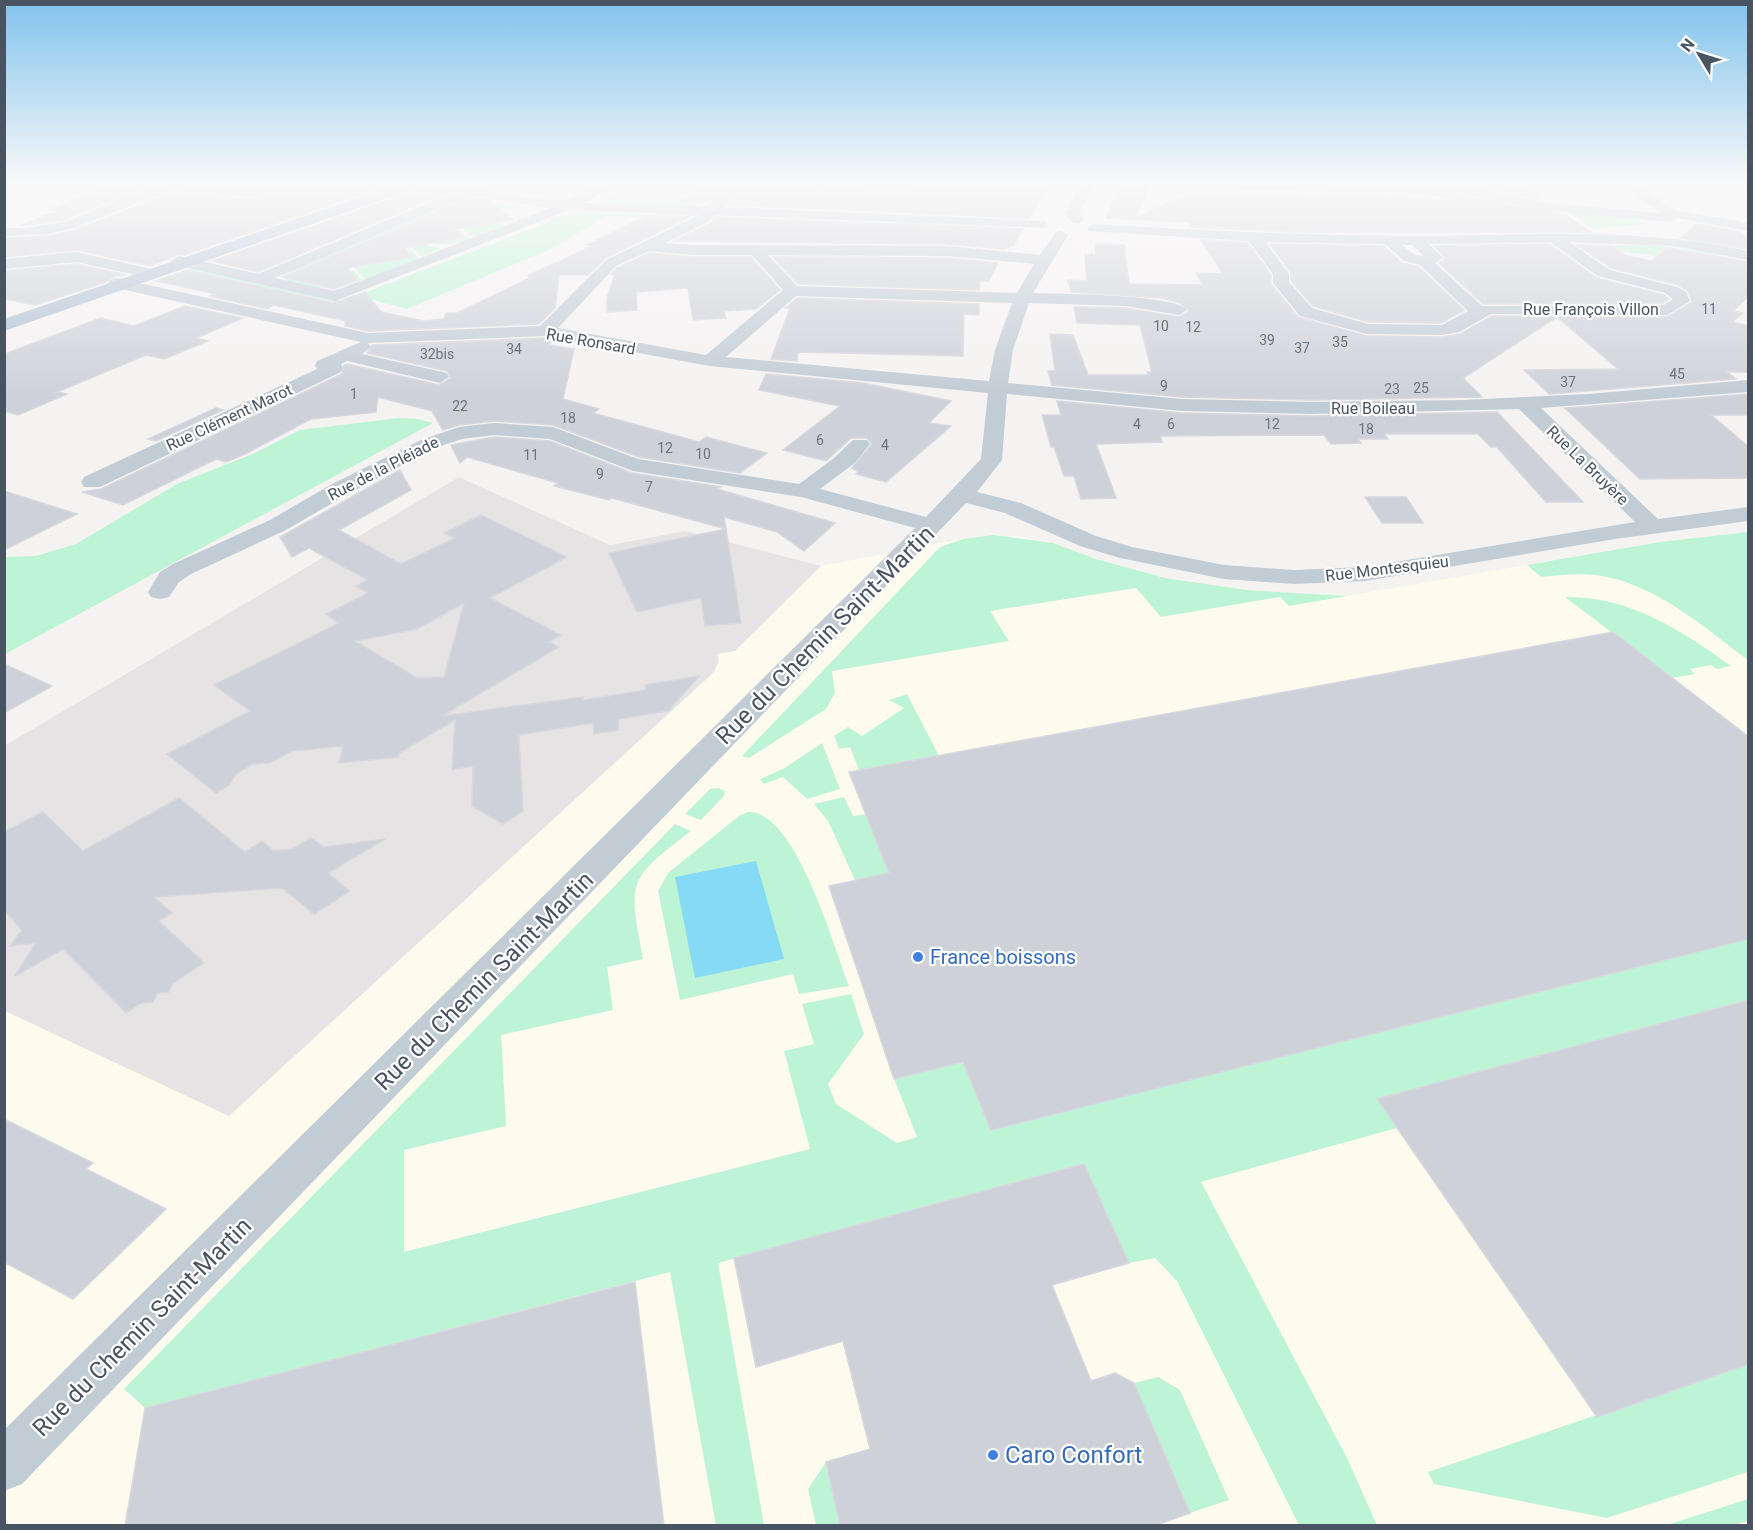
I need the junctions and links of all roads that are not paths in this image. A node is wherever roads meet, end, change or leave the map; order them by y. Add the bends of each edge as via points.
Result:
1 (200, 256) edge
2 (201, 256) edge
3 (313, 256) edge
4 (438, 256) edge
5 (625, 256) edge
6 (762, 256) edge
7 (1005, 256) edge
8 (1045, 256) edge
9 (1269, 256) edge
10 (1404, 256) edge
11 (1433, 256) edge
12 (1580, 256) edge
13 (1043, 260) junction
14 (184, 262) junction
15 (1425, 262) junction
16 (4, 264) edge
17 (151, 273) junction
18 (260, 279) junction
19 (121, 284) junction
20 (792, 291) junction
21 (1022, 297) junction
22 (1179, 310) dead end
23 (1306, 312) junction
24 (1479, 312) junction
25 (4, 319) edge
26 (4, 325) edge
27 (1357, 326) junction
28 (545, 331) junction
29 (378, 339) junction
30 (345, 355) junction
31 (710, 361) junction
32 (440, 377) dead end
33 (1749, 386) edge
34 (998, 389) junction
35 (1524, 404) junction
36 (860, 444) dead end
37 (92, 482) dead end
38 (803, 491) junction
39 (962, 495) junction
40 (1749, 514) edge
41 (932, 526) junction
42 (1652, 526) junction
43 (160, 592) dead end
44 (4, 1466) edge

1 - 14 main road
2 - 14 main road
3 - 18 street
4 - 18 street via 335,296
5 - 28 street via 611,263
6 - 20 street
7 - 13 street
8 - 13 street, Rue du Chemin Saint-Martin
9 - 23 street via 1281,273 1281,284
10 - 15 street
11 - 15 street
12 - 24 street, Rue François Villon via 1604,273 1671,290 1682,301 1666,310
13 - 21 street, Rue du Chemin Saint-Martin
14 - 17 main road
14 - 18 street
15 - 24 street
16 - 17 street via 76,257
17 - 19 main road
19 - 25 main road
19 - 26 main road
19 - 29 street, Rue Ronsard
20 - 21 street
20 - 31 street
21 - 22 street via 1126,301
21 - 34 street, Rue du Chemin Saint-Martin via 1005,346
23 - 27 street, Rue François Villon
23 - 27 street, Rue François Villon via 1299,320 1311,332 1342,333
24 - 27 street, Rue François Villon via 1447,329
28 - 29 street, Rue Ronsard
28 - 31 street, Rue Ronsard
29 - 30 street, Rue Clément Marot
30 - 32 street
30 - 37 street, Rue Clément Marot via 324,365 334,368
31 - 34 street, Rue Ronsard
33 - 35 street, Rue Boileau
34 - 35 street, Rue Boileau via 1253,408
34 - 39 street, Rue du Chemin Saint-Martin via 991,460
35 - 42 street, Rue La Bruyère
36 - 38 street via 851,457
38 - 41 street, Rue de la Pléiade
38 - 43 street, Rue de la Pléiade via 652,469 615,459 553,433 505,429 459,433 428,444 278,525 182,569 169,578
39 - 41 street, Rue du Chemin Saint-Martin
39 - 42 street, Rue Montesquieu via 1013,508 1078,537 1128,553 1195,567 1270,576 1365,574
40 - 42 street, Rue Montesquieu
41 - 44 street, Rue du Chemin Saint-Martin

